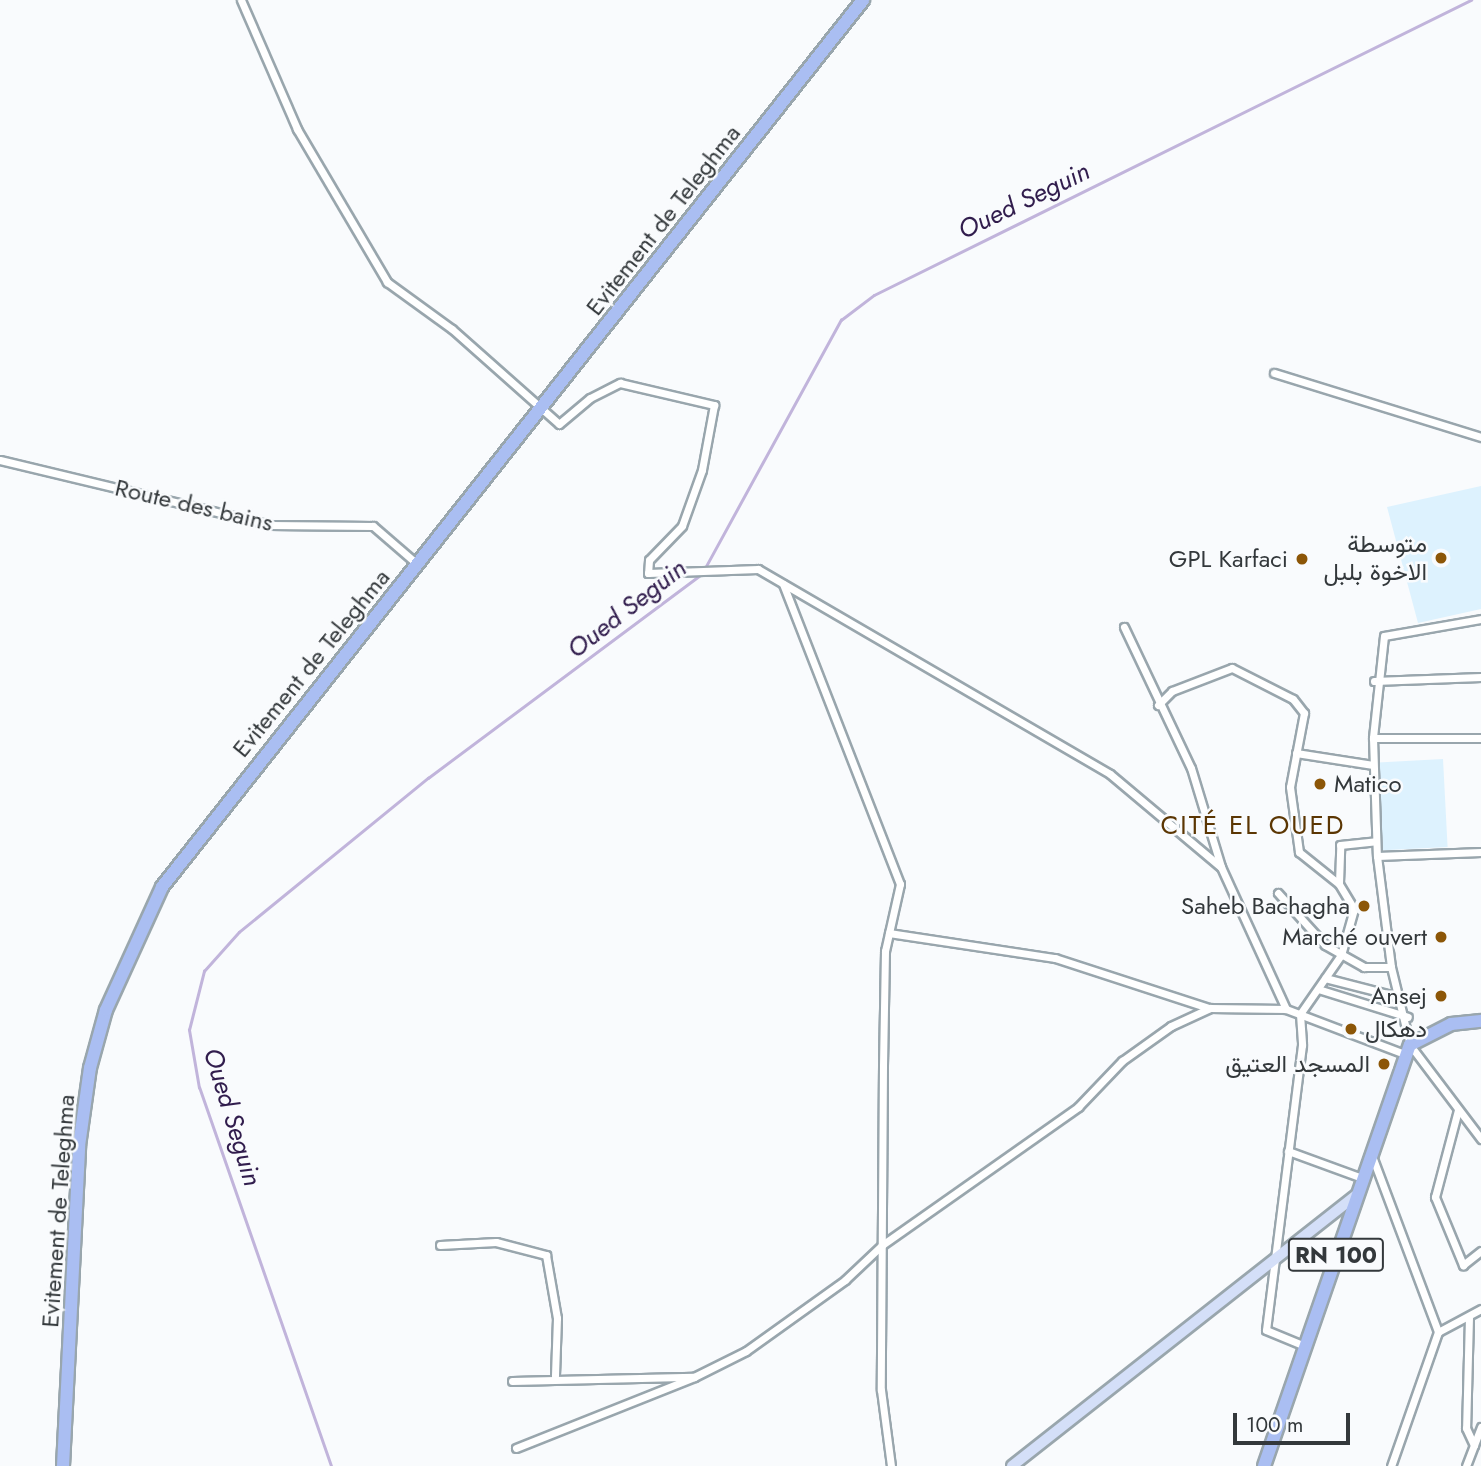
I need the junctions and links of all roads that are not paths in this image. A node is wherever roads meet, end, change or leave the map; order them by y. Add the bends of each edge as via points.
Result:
1 (241, 0) edge
2 (863, 0) edge
3 (1274, 373) dead end
4 (544, 408) junction
5 (1481, 437) edge
6 (0, 460) edge
7 (418, 565) junction
8 (783, 584) junction
9 (1481, 619) edge
10 (1124, 627) dead end
11 (1481, 677) edge
12 (1374, 681) junction
13 (1158, 705) junction
14 (1373, 738) junction
15 (1481, 738) edge
16 (1296, 753) junction
17 (1373, 765) junction
18 (1376, 841) junction
19 (1481, 852) edge
20 (1377, 856) junction
21 (1221, 867) junction
22 (1339, 884) junction
23 (1278, 893) dead end
24 (889, 933) junction
25 (1341, 955) junction
26 (1391, 967) junction
27 (1325, 978) junction
28 (1318, 989) junction
29 (1399, 997) junction
30 (1210, 1008) junction
31 (1286, 1009) junction
32 (1300, 1014) junction
33 (1408, 1017) junction
34 (1481, 1021) edge
35 (1409, 1050) junction
36 (1458, 1110) junction
37 (1481, 1139) edge
38 (1288, 1151) junction
39 (1371, 1155) junction
40 (1362, 1178) junction
41 (1355, 1196) junction
42 (440, 1245) dead end
43 (882, 1245) junction
44 (1481, 1251) edge
45 (1277, 1257) junction
46 (1481, 1309) edge
47 (1469, 1317) junction
48 (1438, 1332) junction
49 (1307, 1347) junction
50 (555, 1376) junction
51 (694, 1377) junction
52 (512, 1381) dead end
53 (1481, 1427) edge
54 (1474, 1445) junction
55 (516, 1448) dead end
56 (63, 1466) edge
57 (891, 1466) edge
58 (1012, 1466) edge
59 (1264, 1466) edge
60 (1391, 1466) edge
61 (1466, 1466) edge

1 - 4 street via 297,129 387,282
2 - 4 main road, Evitement de Teleghma
3 - 5 street
4 - 7 main road, Evitement de Teleghma
4 - 8 street via 559,424 590,398 620,383 714,405 702,470 682,526 644,568 655,576 681,570 758,569
6 - 7 street, Route des bains via 270,525 373,526
7 - 56 main road, Evitement de Teleghma via 162,887 110,998 90,1068 79,1146
8 - 21 street via 1110,774
8 - 24 street via 900,884
9 - 12 street via 1384,636
10 - 13 street
11 - 12 street
12 - 14 street
13 - 16 street via 1172,691 1232,668 1293,699 1304,713
13 - 21 street via 1191,768
14 - 15 street
14 - 17 street
16 - 17 street
16 - 22 street via 1291,821 1299,852
17 - 18 street
18 - 20 street
18 - 22 street via 1340,845
19 - 20 street
20 - 26 street
21 - 31 street
22 - 25 street via 1354,909
23 - 25 street via 1303,927
24 - 30 street via 1055,958
24 - 43 street
25 - 26 street via 1364,967
25 - 27 street
26 - 29 street
27 - 28 street
27 - 29 street
28 - 32 street
28 - 33 street
29 - 33 street
30 - 31 street
30 - 43 street via 1122,1061 1078,1107
31 - 32 street
32 - 35 street
32 - 38 street
33 - 35 street
34 - 35 main road via 1451,1024
35 - 36 street
35 - 39 main road, RN 100
36 - 37 street
36 - 44 street via 1435,1197 1463,1265
38 - 40 street
38 - 45 street
39 - 40 main road, RN 100
39 - 48 street
40 - 41 main road, RN 100
41 - 45 main road
41 - 49 main road, RN 100
42 - 50 street via 496,1242 546,1255 558,1318
43 - 51 street via 845,1280 746,1351
43 - 57 street via 881,1390
45 - 49 street via 1266,1330
45 - 58 main road
46 - 47 street
47 - 48 street
47 - 54 street via 1466,1428
48 - 60 street
49 - 59 main road, RN 100
50 - 51 street
50 - 52 street
51 - 55 street
53 - 54 street
54 - 61 street

